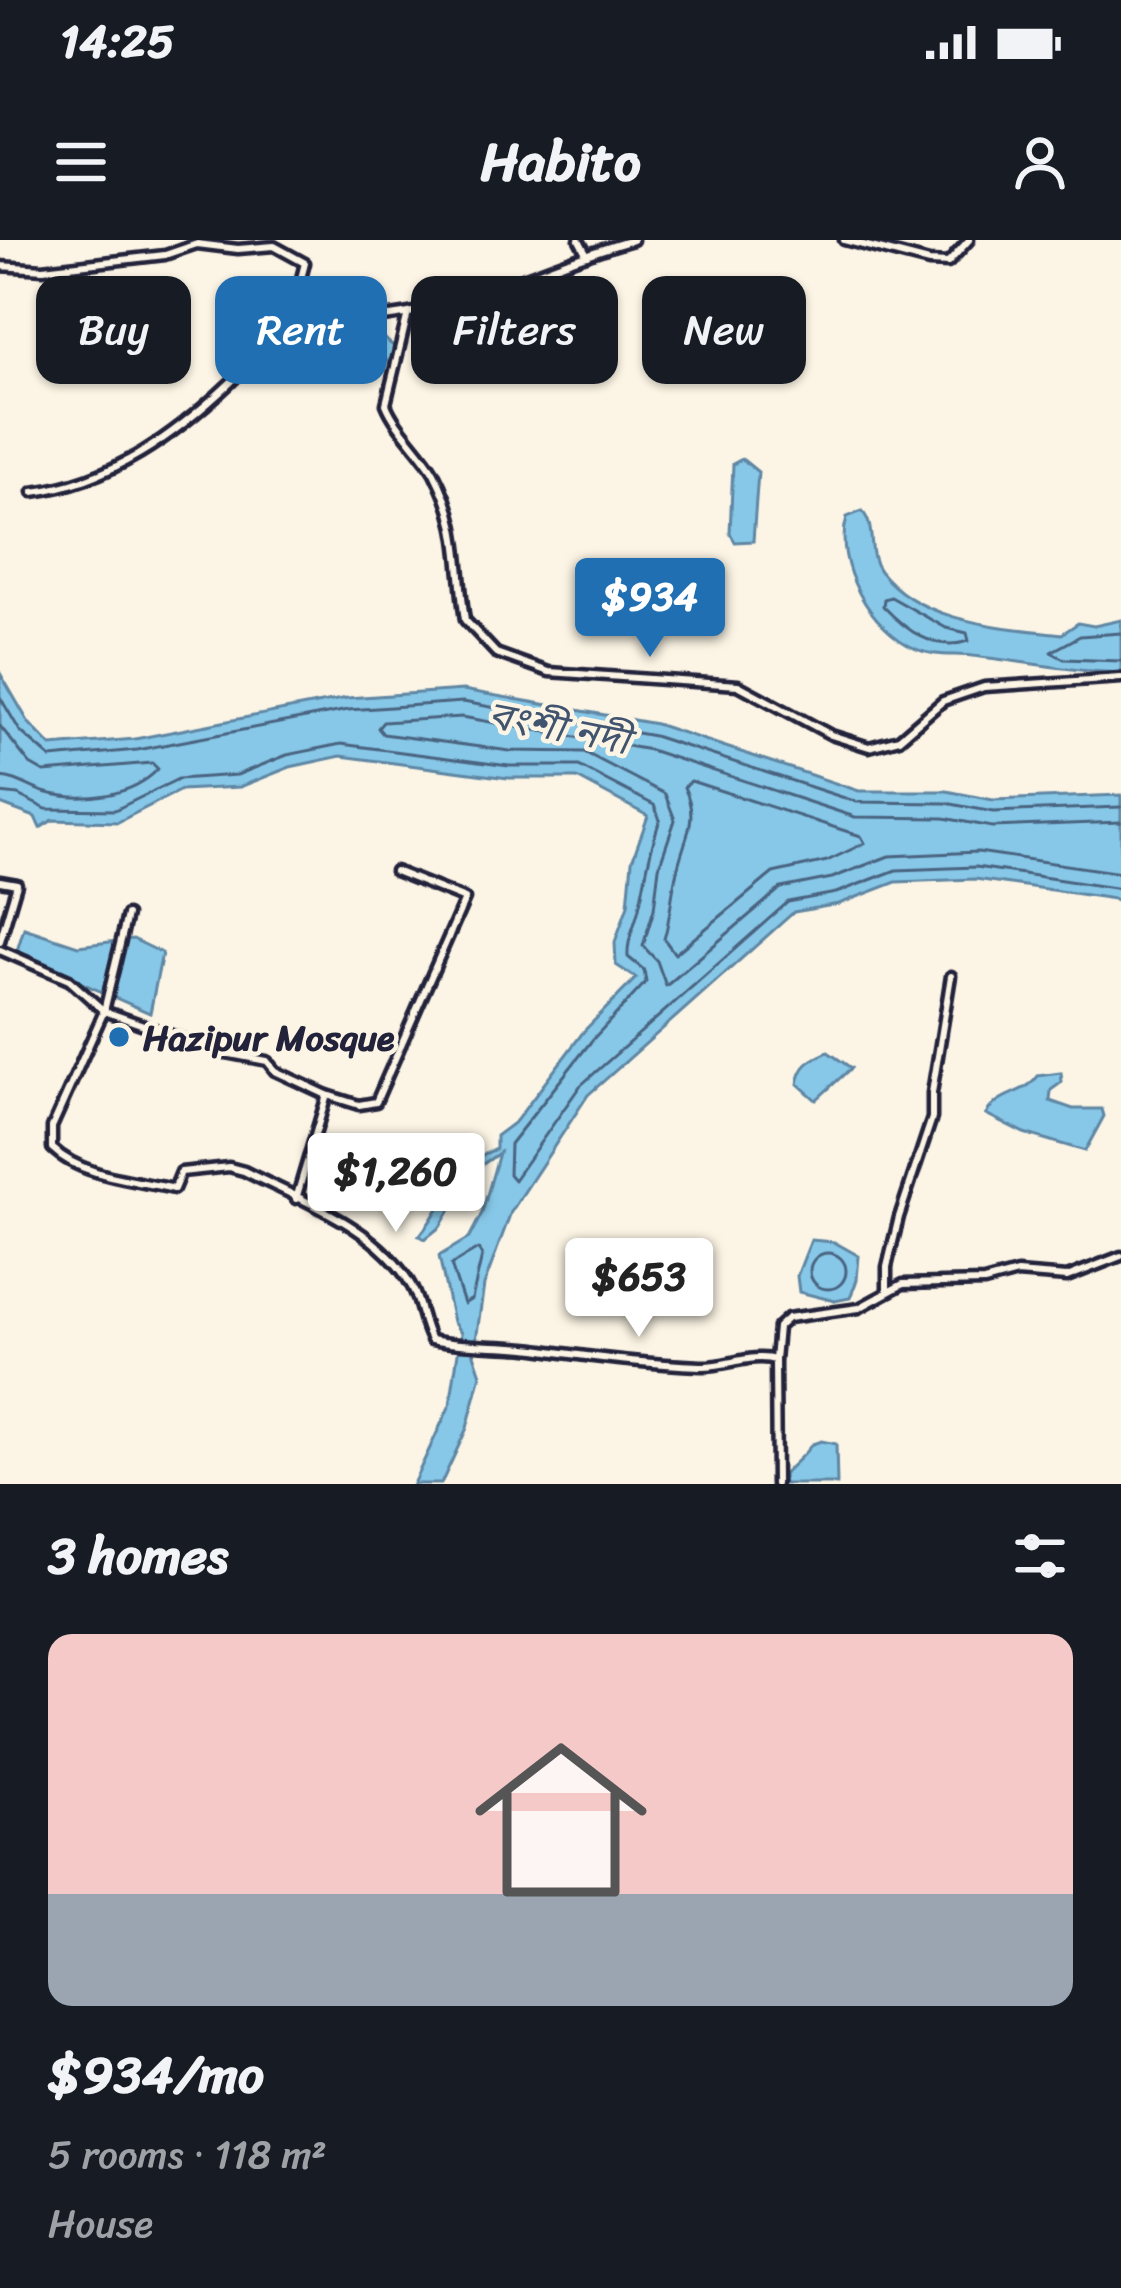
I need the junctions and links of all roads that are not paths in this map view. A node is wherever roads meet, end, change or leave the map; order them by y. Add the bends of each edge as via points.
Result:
1 (579, 240) edge
2 (633, 240) edge
3 (844, 240) edge
4 (969, 240) edge
5 (587, 255) junction
6 (0, 266) edge
7 (302, 276) edge
8 (387, 317) edge
9 (407, 317) junction
10 (228, 384) edge
11 (33, 492) dead end
12 (1121, 678) edge
13 (395, 871) dead end
14 (0, 881) edge
15 (127, 915) dead end
16 (0, 945) edge
17 (951, 976) dead end
18 (104, 1011) junction
19 (327, 1096) junction
20 (296, 1199) junction
21 (1121, 1256) edge
22 (887, 1292) junction
23 (775, 1360) junction
24 (776, 1484) edge

1 - 5 street
2 - 5 street
3 - 4 street via 929,262 948,262
5 - 9 street
6 - 7 street via 43,269 197,244 274,246 305,263
8 - 9 street
9 - 12 street via 386,404 445,496 460,541 465,620 496,653 564,675 738,685 869,748 899,739 943,701 984,686
10 - 11 street via 101,477
13 - 19 street via 465,898 376,1102 359,1106
14 - 16 street via 17,884
15 - 18 street
16 - 18 street via 69,980
17 - 22 street via 932,1118 899,1217
18 - 19 street via 267,1061
18 - 20 street via 56,1115 58,1153 174,1189 181,1172 229,1167
19 - 20 street
20 - 23 street via 373,1242 412,1286 431,1340 599,1361
21 - 22 street via 1067,1277 1017,1273
22 - 23 street via 859,1308 788,1318 778,1327
23 - 24 street

